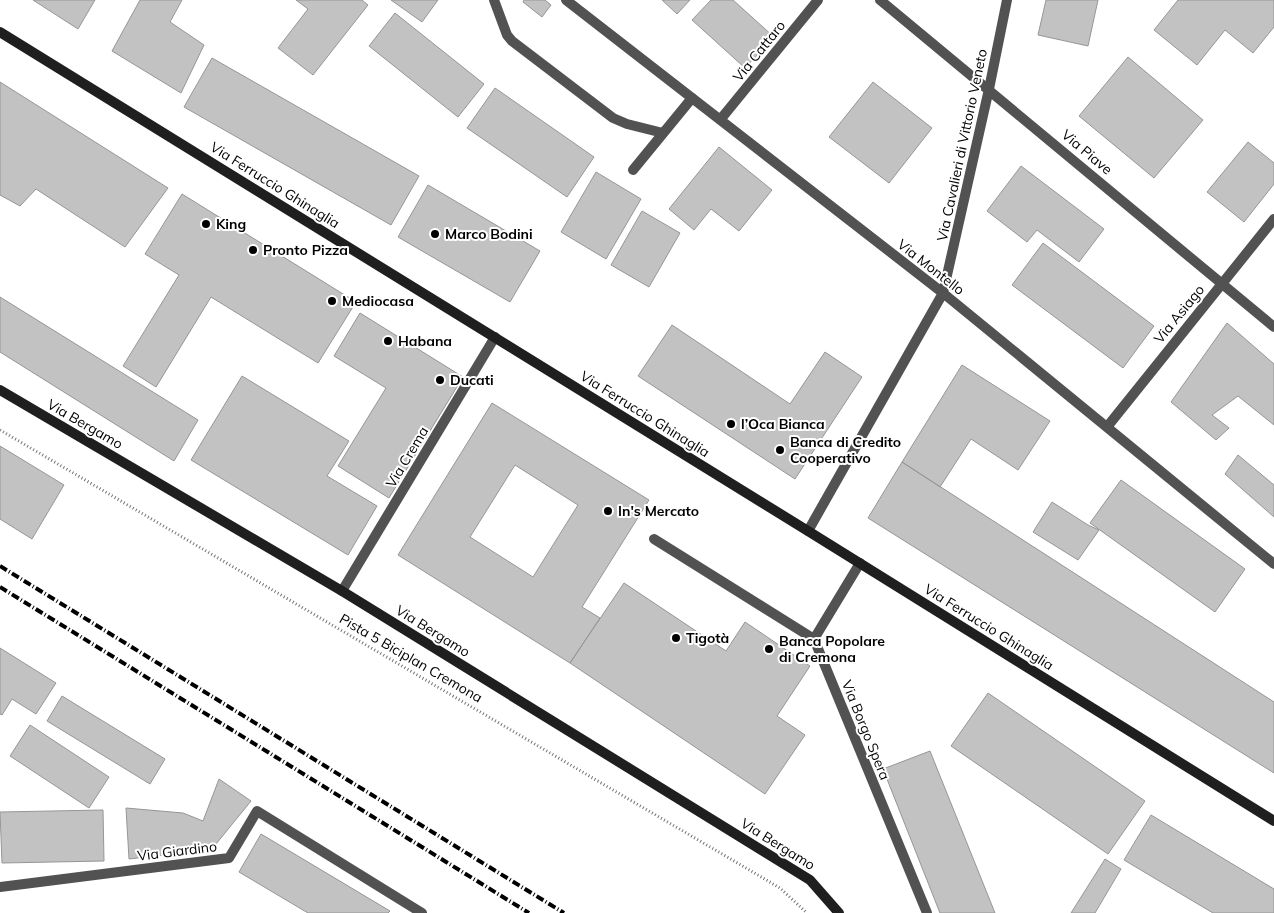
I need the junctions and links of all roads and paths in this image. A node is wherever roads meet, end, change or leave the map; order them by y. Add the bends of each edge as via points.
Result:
1 (494, 0) edge
2 (566, 0) edge
3 (818, 0) edge
4 (880, 0) edge
5 (1007, 0) edge
6 (0, 32) edge
7 (989, 89) junction
8 (692, 98) junction
9 (720, 120) junction
10 (664, 133) junction
11 (633, 170) dead end
12 (1274, 219) edge
13 (1222, 282) junction
14 (943, 294) junction
15 (1274, 326) edge
16 (495, 337) junction
17 (0, 390) edge
18 (1107, 427) junction
19 (0, 430) edge
20 (808, 531) junction
21 (654, 539) dead end
22 (860, 563) junction
23 (1274, 564) edge
24 (342, 591) junction
25 (814, 639) junction
26 (1274, 821) edge
27 (0, 887) edge
28 (422, 913) edge
29 (807, 913) edge
30 (839, 913) edge
31 (926, 913) edge

1 - 10 street via 512,41 613,118
2 - 8 street, Via Montello
3 - 9 street, Via Cattaro
4 - 7 street, Via Piave
5 - 7 street, Via Cavalieri di Vittorio Veneto
6 - 16 main road, Via Ferruccio Ghinaglia
7 - 13 street, Via Piave
7 - 14 street, Via Cavalieri di Vittorio Veneto
8 - 9 street, Via Montello
8 - 10 street
9 - 14 street, Via Montello
10 - 11 street
12 - 13 street, Via Asiago
13 - 15 street, Via Piave
13 - 18 street, Via Asiago
14 - 18 street, Via Montello
14 - 20 street, Via Cavalieri di Vittorio Veneto
16 - 20 main road, Via Ferruccio Ghinaglia
16 - 24 street, Via Crema
17 - 24 main road, Via Bergamo
18 - 23 street, Via Montello
19 - 29 path, Pista 5 Biciplan Cremona via 780,888
20 - 22 main road, Via Ferruccio Ghinaglia
21 - 25 street
22 - 25 street
22 - 26 main road, Via Ferruccio Ghinaglia
24 - 30 main road, Via Bergamo via 810,880
25 - 31 street, Via Borgo Spera
27 - 28 street, Via Giardino via 229,858 257,811

